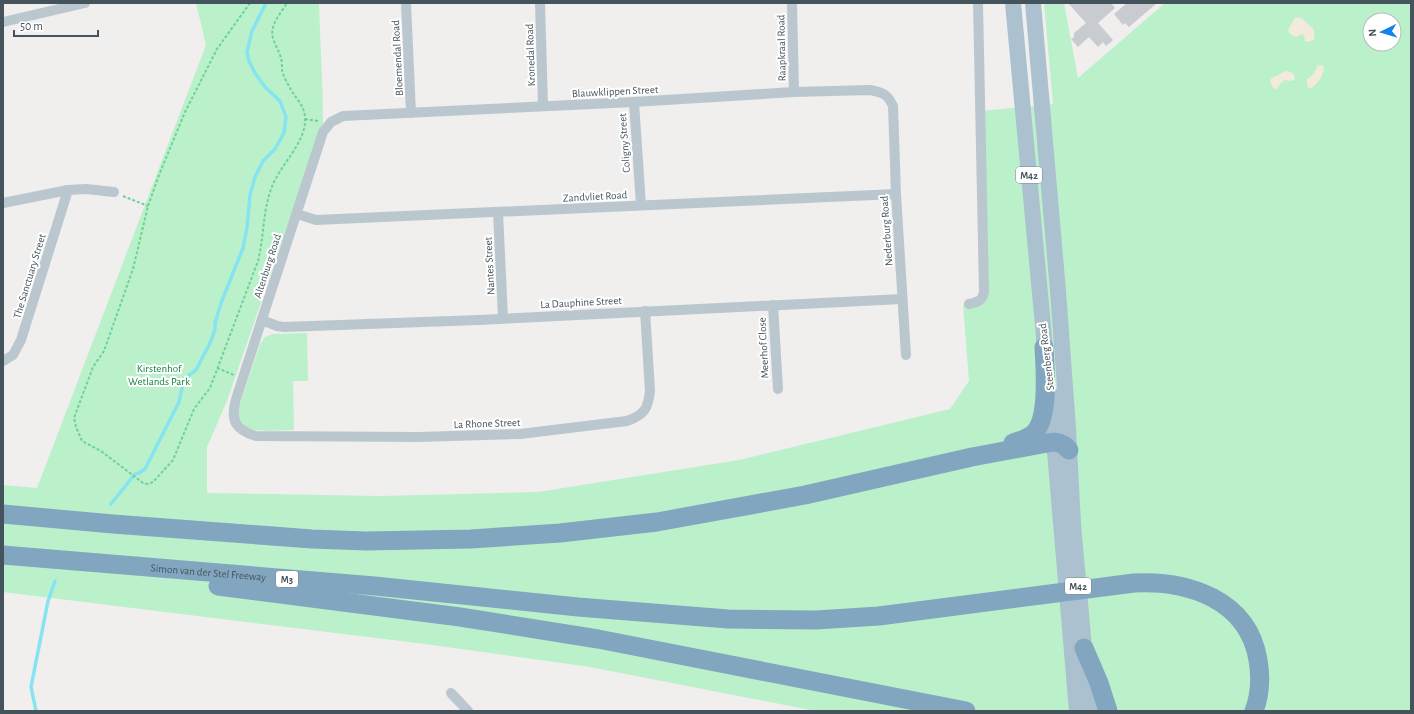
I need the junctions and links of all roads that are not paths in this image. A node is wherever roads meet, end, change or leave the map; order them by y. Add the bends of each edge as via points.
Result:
1 (85, 3) edge
2 (406, 3) edge
3 (540, 3) edge
4 (792, 3) edge
5 (978, 3) edge
6 (1013, 3) edge
7 (1033, 3) edge
8 (52, 7) edge
9 (3, 22) edge
10 (794, 92) junction
11 (634, 102) junction
12 (543, 106) junction
13 (893, 106) joint
14 (412, 113) junction
15 (331, 122) joint
16 (68, 190) junction
17 (114, 192) road end
18 (896, 194) junction
19 (3, 203) edge
20 (641, 205) junction
21 (498, 212) junction
22 (297, 214) junction
23 (902, 299) junction
24 (969, 304) dead end
25 (773, 305) junction
26 (645, 311) junction
27 (504, 318) junction
28 (262, 320) junction
29 (1044, 347) junction
30 (906, 354) dead end
31 (3, 361) edge
32 (778, 389) dead end
33 (234, 420) joint
34 (1062, 446) junction
35 (972, 457) junction
36 (3, 514) edge
37 (3, 556) edge
38 (112, 565) junction
39 (1077, 645) junction
40 (452, 693) dead end
41 (468, 711) edge
42 (966, 711) edge
43 (1077, 711) edge
44 (1092, 711) edge
45 (1108, 711) edge
46 (1254, 711) edge

1 - 8 street
2 - 14 street, Bloemendal Road
3 - 12 street, Kronedal Road
4 - 10 street, Raapkraal Road
5 - 24 street via 984,292 983,298 978,302
6 - 29 main road, Steenberg Road / M42
7 - 34 main road, Steenberg Road / M42 via 1054,240
8 - 9 street
10 - 11 street, Blauwklippen Street
10 - 13 street, Blauwklippen Street via 870,90 888,96
11 - 12 street, Blauwklippen Street
11 - 20 street, Coligny Street
12 - 14 street, Blauwklippen Street
13 - 18 street, Nederburg Road
14 - 15 street, Blauwklippen Street via 343,116
15 - 22 street, Altenburg Road via 323,132
16 - 17 street via 92,189
16 - 19 street
16 - 31 street, The Sanctuary Street via 21,340 13,355
18 - 20 street, Zandvliet Road
18 - 23 street, Nederburg Road
20 - 21 street, Zandvliet Road
21 - 22 street, Zandvliet Road via 316,220
21 - 27 street, Nantes Street
22 - 28 street, Altenburg Road
23 - 25 street, La Dauphine Street
23 - 30 street, Nederburg Road
25 - 26 street, La Dauphine Street
25 - 32 street, Meerhof Close
26 - 27 street, La Dauphine Street
26 - 33 street, La Rhone Street via 650,391 648,403 644,412 626,421 520,434 418,437 256,436 246,434 238,428
27 - 28 street, La Dauphine Street via 284,327
28 - 33 street, Altenburg Road via 233,409
29 - 34 main road, Steenberg Road / M42 via 1050,393
29 - 35 highway via 1045,400 1038,428 1022,440
34 - 35 highway
34 - 39 main road, Steenberg Road / M42
35 - 36 highway via 720,512 560,533 471,539 312,539
37 - 38 highway, Simon van der Stel Freeway / M3
38 - 42 highway via 124,572 152,577 460,617 598,639
38 - 46 highway, Simon van der Stel Freeway / M3 via 375,586 728,620 816,620 879,616 1134,583 1169,584 1198,590 1216,599 1230,610 1247,630 1256,649 1259,671 1259,692
39 - 43 main road, Steenberg Road / M42
39 - 44 main road, Steenberg Road / M42
39 - 45 highway via 1099,683
40 - 41 street

